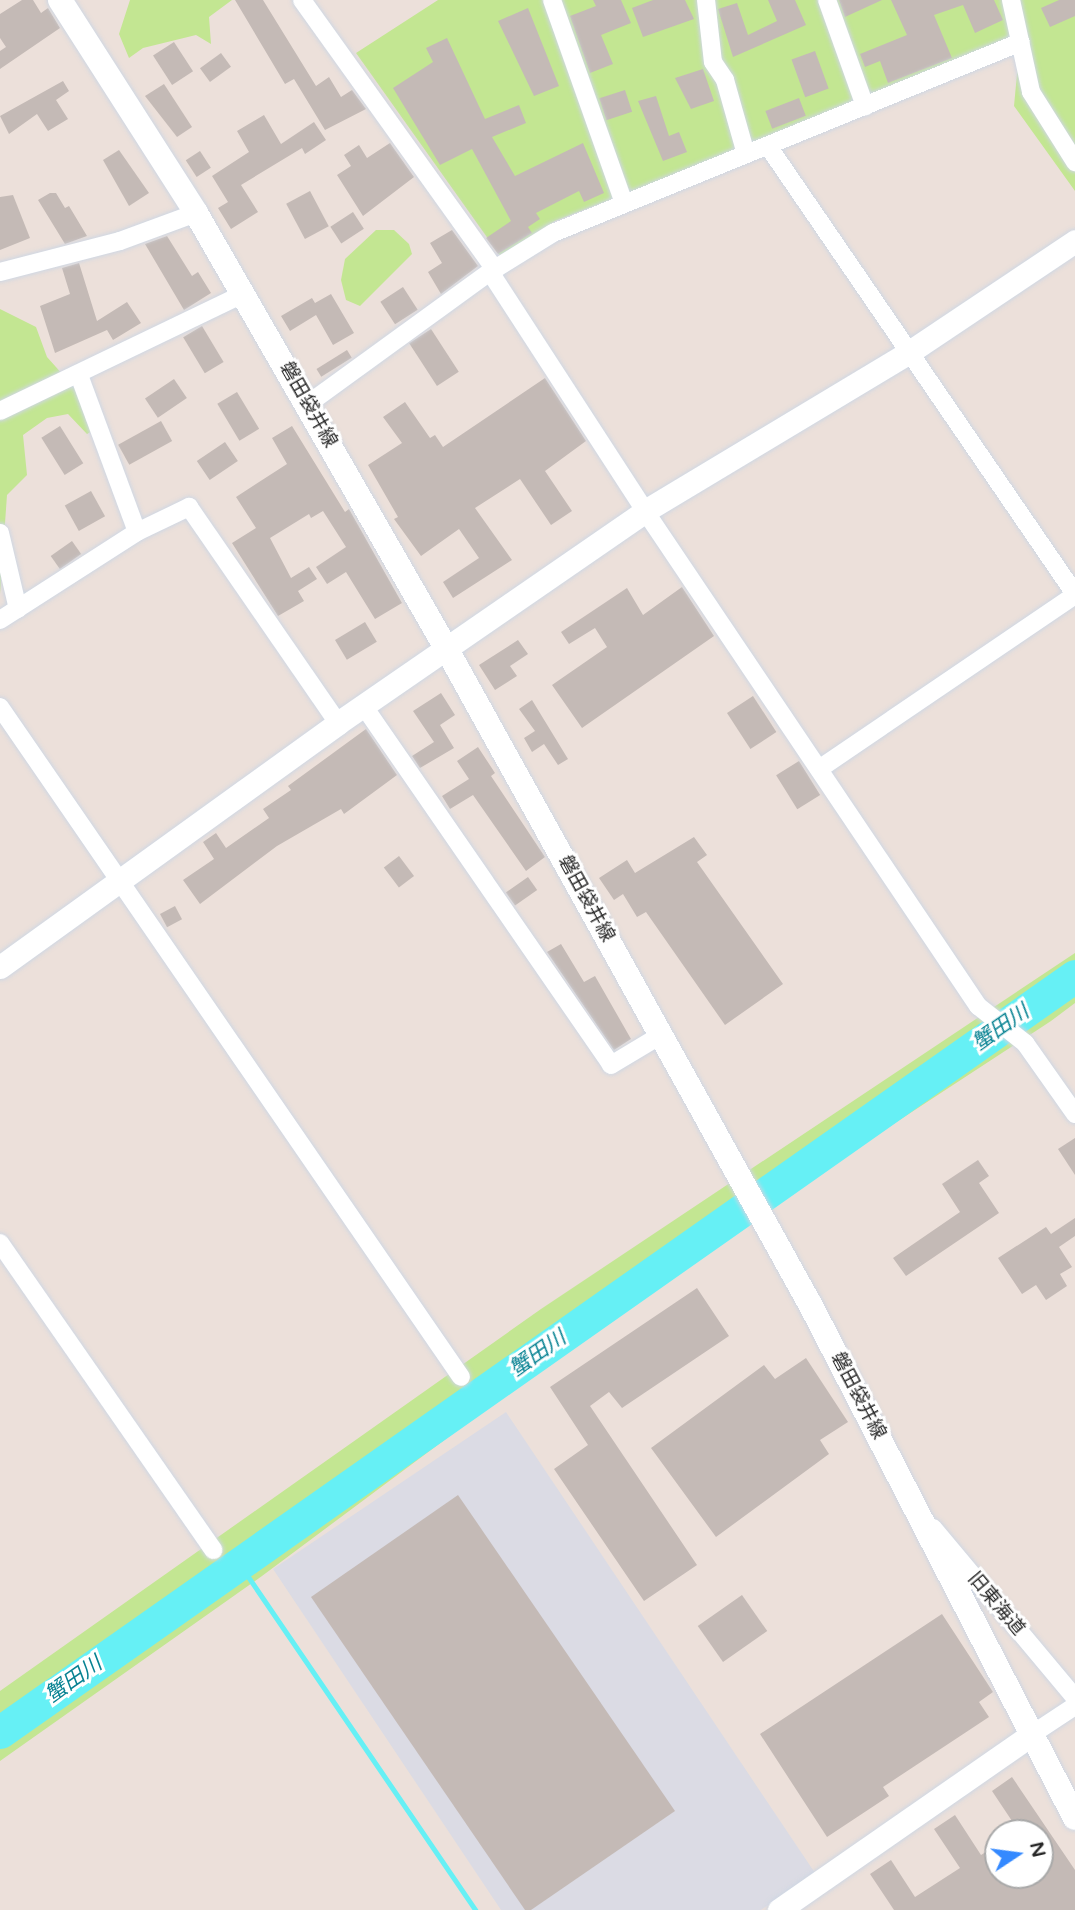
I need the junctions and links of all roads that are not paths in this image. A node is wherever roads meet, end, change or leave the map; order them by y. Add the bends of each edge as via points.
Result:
1 (60, 0) edge
2 (302, 0) edge
3 (552, 0) edge
4 (706, 0) edge
5 (827, 0) edge
6 (1011, 0) edge
7 (1021, 42) junction
8 (865, 106) junction
9 (768, 146) junction
10 (746, 154) junction
11 (1075, 162) edge
12 (623, 201) junction
13 (196, 213) junction
14 (1075, 241) edge
15 (0, 271) edge
16 (492, 271) junction
17 (243, 293) junction
18 (908, 353) junction
19 (79, 375) junction
20 (308, 404) junction
21 (0, 411) edge
22 (645, 511) junction
23 (0, 533) edge
24 (137, 533) junction
25 (1075, 595) edge
26 (18, 609) junction
27 (0, 620) edge
28 (446, 648) junction
29 (363, 705) junction
30 (0, 708) edge
31 (338, 723) junction
32 (819, 769) junction
33 (124, 881) junction
34 (0, 967) edge
35 (661, 1035) junction
36 (1075, 1114) edge
37 (0, 1242) edge
38 (461, 1377) dead end
39 (918, 1509) junction
40 (213, 1550) dead end
41 (1075, 1698) edge
42 (1075, 1706) edge
43 (1031, 1735) junction
44 (1075, 1818) edge
45 (779, 1910) edge

1 - 13 main road, 磐田袋井線
2 - 16 street
3 - 12 street
4 - 10 street via 713,62 725,80
5 - 8 street
6 - 7 street
7 - 8 street
7 - 11 street via 1031,92
8 - 9 street
9 - 10 street
9 - 18 street
10 - 12 street
12 - 16 street via 553,233
13 - 15 street via 120,241
13 - 17 main road, 磐田袋井線
14 - 18 street
16 - 20 street
16 - 22 street
17 - 19 street
17 - 20 main road, 磐田袋井線
18 - 22 street
18 - 25 street
19 - 21 street
19 - 24 street
20 - 28 main road, 磐田袋井線
22 - 28 street
22 - 32 street
23 - 26 street
24 - 26 street
24 - 31 street via 189,507
25 - 32 street
26 - 27 street
28 - 29 street
28 - 35 main road, 磐田袋井線
29 - 31 street
29 - 35 street via 611,1065
30 - 33 street
31 - 33 street
32 - 36 street via 978,1006 1025,1042
33 - 34 street
33 - 38 street
35 - 39 main road, 磐田袋井線
37 - 40 street
39 - 41 street, 旧東海道
39 - 43 main road, 磐田袋井線
42 - 43 street
43 - 44 main road, 磐田袋井線
43 - 45 street

